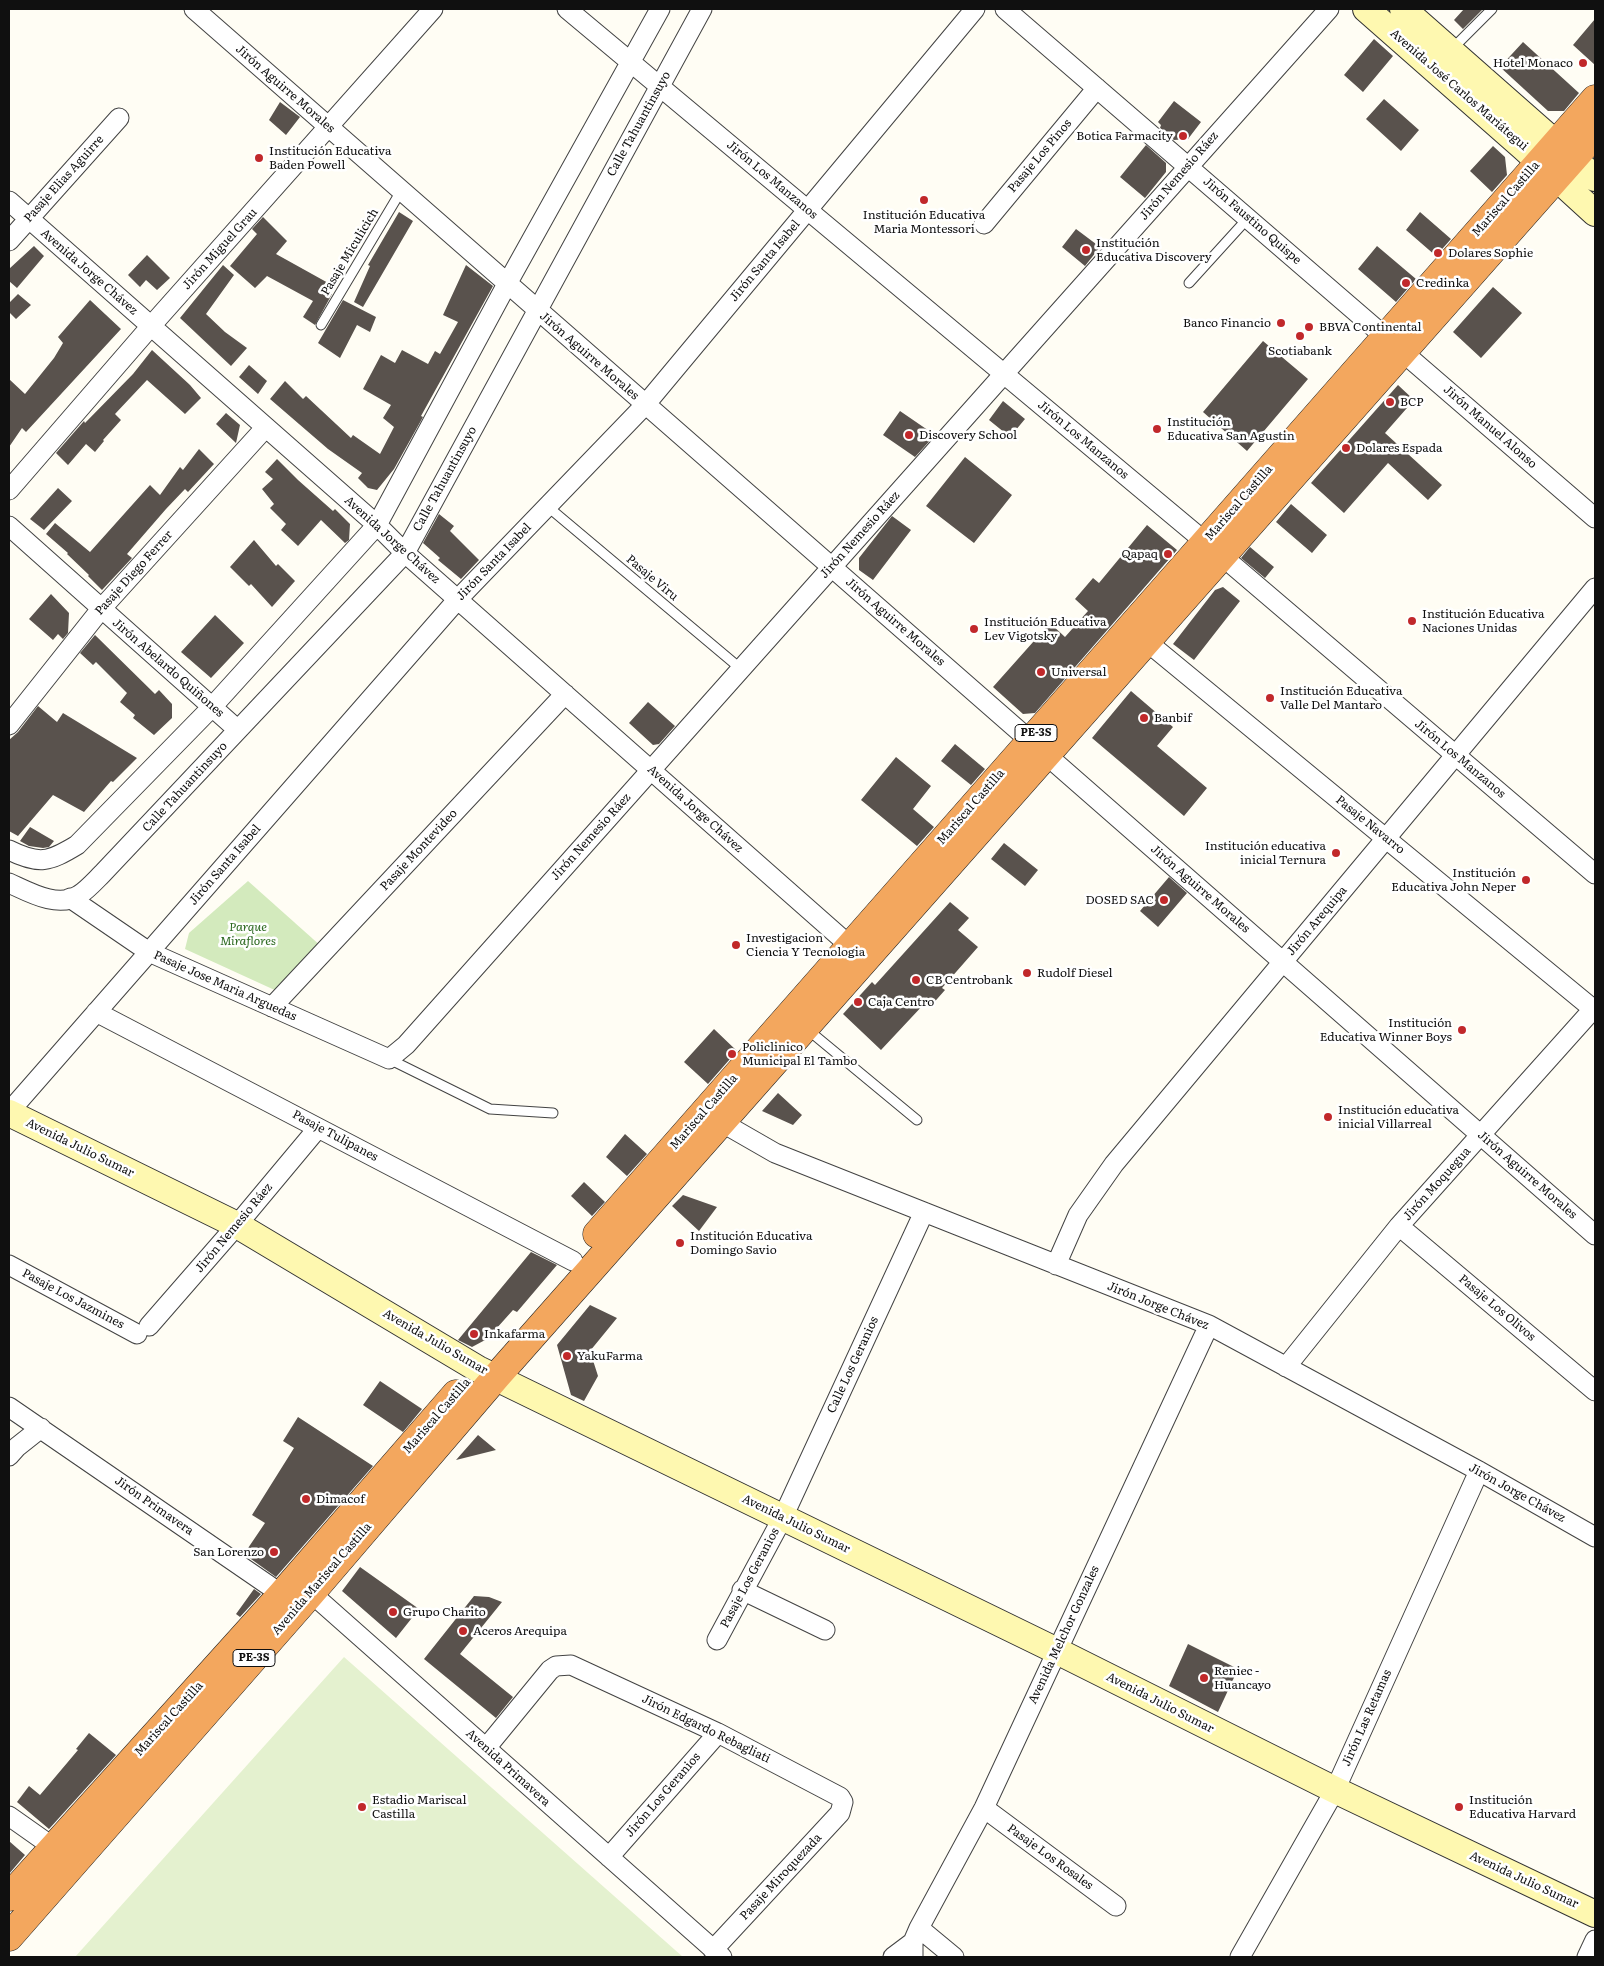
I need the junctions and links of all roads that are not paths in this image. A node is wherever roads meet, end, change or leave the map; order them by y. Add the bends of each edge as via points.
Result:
1 (194, 9) edge
2 (433, 9) edge
3 (567, 9) edge
4 (660, 9) edge
5 (702, 9) edge
6 (975, 9) edge
7 (1005, 9) edge
8 (1329, 9) edge
9 (1366, 9) edge
10 (1403, 9) edge
11 (1492, 9) edge
12 (1450, 51) junction
13 (631, 61) junction
14 (659, 86) junction
15 (1097, 88) junction
16 (1595, 99) edge
17 (120, 118) dead end
18 (329, 127) junction
19 (1595, 134) edge
20 (1556, 160) junction
21 (1188, 166) junction
22 (1595, 178) edge
23 (401, 191) junction
24 (9, 201) edge
25 (808, 210) junction
26 (1595, 213) edge
27 (1248, 218) junction
28 (28, 219) junction
29 (984, 224) dead end
30 (9, 241) edge
31 (1189, 283) dead end
32 (507, 284) junction
33 (537, 310) junction
34 (321, 325) dead end
35 (150, 326) junction
36 (1394, 344) junction
37 (1004, 374) junction
38 (645, 405) junction
39 (266, 427) junction
40 (9, 490) edge
41 (547, 506) junction
42 (1595, 518) edge
43 (9, 526) edge
44 (377, 526) junction
45 (1213, 549) junction
46 (405, 552) junction
47 (832, 567) junction
48 (1595, 588) edge
49 (458, 599) junction
50 (101, 609) junction
51 (1146, 641) junction
52 (741, 668) junction
53 (565, 694) junction
54 (212, 707) junction
55 (9, 725) edge
56 (238, 730) junction
57 (1038, 747) junction
58 (1456, 755) junction
59 (651, 770) junction
60 (1386, 839) junction
61 (9, 850) edge
62 (1595, 874) edge
63 (9, 883) edge
64 (70, 898) junction
65 (149, 952) junction
66 (857, 952) junction
67 (1283, 962) junction
68 (272, 1007) junction
69 (1594, 1008) edge
70 (96, 1012) junction
71 (804, 1027) junction
72 (389, 1059) junction
73 (9, 1112) edge
74 (552, 1113) dead end
75 (713, 1116) junction
76 (917, 1120) dead end
77 (318, 1128) junction
78 (1480, 1135) junction
79 (924, 1212) junction
80 (238, 1225) junction
81 (1399, 1226) junction
82 (1595, 1236) edge
83 (573, 1261) junction
84 (9, 1265) edge
85 (1056, 1265) junction
86 (1209, 1325) junction
87 (143, 1330) joint
88 (1286, 1366) junction
89 (487, 1373) junction
90 (1595, 1391) edge
91 (9, 1407) edge
92 (41, 1428) junction
93 (9, 1456) edge
94 (1479, 1471) junction
95 (783, 1517) junction
96 (1594, 1532) edge
97 (742, 1590) junction
98 (297, 1593) junction
99 (825, 1630) dead end
100 (717, 1640) dead end
101 (1057, 1651) junction
102 (718, 1733) junction
103 (486, 1748) junction
104 (1335, 1790) junction
105 (843, 1802) joint
106 (984, 1808) junction
107 (9, 1816) edge
108 (53, 1847) junction
109 (609, 1857) junction
110 (9, 1897) edge
111 (1116, 1906) dead end
112 (1595, 1914) edge
113 (9, 1937) edge
114 (1595, 1940) edge
115 (915, 1942) edge
116 (717, 1953) edge
117 (893, 1957) edge
118 (954, 1957) edge
119 (1240, 1957) edge
120 (1587, 1957) edge

1 - 18 street, Jirón Aguirre Morales
2 - 18 street, Jirón Miguel Grau
3 - 13 street, Jirón Los Manzanos
4 - 13 street
5 - 14 street, Calle Tahuantinsuyo
6 - 25 street, Jirón Santa Isabel
7 - 15 street, Jirón Faustino Quispe
8 - 21 street, Jirón Nemesio Ráez
9 - 20 street, Avenida José Carlos Mariátegui
10 - 12 street, Avenida José Carlos Mariátegui
11 - 12 lane
12 - 20 street, Avenida José Carlos Mariátegui
13 - 14 street, Jirón Los Manzanos
13 - 32 street
14 - 25 street, Jirón Los Manzanos
14 - 33 street, Calle Tahuantinsuyo
15 - 21 street, Jirón Faustino Quispe
15 - 29 street, Pasaje Los Pinos
16 - 20 highway, Mariscal Castilla / PE-3S
17 - 28 street, Pasaje Elias Aguirre
18 - 23 street, Jirón Aguirre Morales
18 - 35 street, Jirón Miguel Grau
19 - 20 highway, Mariscal Castilla / PE-3S
20 - 22 street, Avenida José Carlos Mariátegui
20 - 26 street, Avenida José Carlos Mariátegui
20 - 36 highway, Mariscal Castilla / PE-3S
21 - 27 street, Jirón Faustino Quispe
21 - 37 street, Jirón Nemesio Ráez
23 - 32 street, Jirón Aguirre Morales
23 - 34 lane, Pasaje Miculicich
24 - 28 street, Avenida Jorge Chávez
25 - 37 street, Jirón Los Manzanos
25 - 38 street, Jirón Santa Isabel
27 - 31 lane
27 - 36 street, Jirón Faustino Quispe
28 - 30 street, Pasaje Elias Aguirre
28 - 35 street, Avenida Jorge Chávez
32 - 33 street, Jirón Aguirre Morales
32 - 44 street
33 - 38 street, Jirón Aguirre Morales
33 - 46 street, Calle Tahuantinsuyo
35 - 39 street, Avenida Jorge Chávez
35 - 40 street, Jirón Miguel Grau
36 - 42 street, Jirón Manuel Alonso
36 - 45 highway, Mariscal Castilla / PE-3S
37 - 45 street, Jirón Los Manzanos
37 - 47 street, Jirón Nemesio Ráez
38 - 41 street, Jirón Santa Isabel
38 - 47 street, Jirón Aguirre Morales
39 - 44 street, Avenida Jorge Chávez
39 - 50 street, Pasaje Diego Ferrer
41 - 49 street, Jirón Santa Isabel
41 - 52 lane, Pasaje Viru
43 - 50 street, Jirón Abelardo Quiñones
44 - 46 street, Avenida Jorge Chávez
44 - 54 street
45 - 51 highway, Mariscal Castilla / PE-3S
45 - 57 highway, Mariscal Castilla / PE-3S
45 - 58 street, Jirón Los Manzanos
46 - 49 street, Avenida Jorge Chávez
46 - 56 street, Calle Tahuantinsuyo
47 - 52 street, Jirón Nemesio Ráez
47 - 57 street, Jirón Aguirre Morales
48 - 58 street, Jirón Arequipa
49 - 53 street, Avenida Jorge Chávez
49 - 65 street, Jirón Santa Isabel
50 - 54 street, Jirón Abelardo Quiñones
50 - 55 street, Pasaje Diego Ferrer
51 - 57 highway, Mariscal Castilla / PE-3S
51 - 60 street, Pasaje Navarro
52 - 59 street, Jirón Nemesio Ráez
53 - 59 street, Avenida Jorge Chávez
53 - 68 street, Pasaje Montevideo
54 - 56 street, Jirón Abelardo Quiñones
54 - 61 street via 77,845 44,861
56 - 64 street, Calle Tahuantinsuyo via 102,874 78,896
57 - 66 highway, Mariscal Castilla / PE-3S
57 - 67 street, Jirón Aguirre Morales
58 - 60 street, Jirón Arequipa
58 - 62 street, Jirón Los Manzanos
59 - 66 street, Avenida Jorge Chávez
59 - 72 street, Jirón Nemesio Ráez via 406,1045
60 - 67 street, Jirón Arequipa
60 - 69 street, Pasaje Navarro
63 - 64 street via 45,898
64 - 65 street, Pasaje Jose Maria Arguedas
65 - 68 street, Pasaje Jose Maria Arguedas
65 - 70 street, Jirón Santa Isabel
66 - 71 highway, Mariscal Castilla / PE-3S
66 - 75 highway, Mariscal Castilla / PE-3S
67 - 78 street, Jirón Aguirre Morales
67 - 85 street, Jirón Arequipa via 1114,1164 1078,1215
68 - 72 street, Pasaje Jose Maria Arguedas
69 - 78 street, Jirón Moquegua
70 - 73 street, Jirón Santa Isabel
70 - 77 street, Pasaje Tulipanes
71 - 75 highway, Mariscal Castilla / PE-3S
71 - 76 lane
72 - 74 lane via 490,1108
73 - 80 street, Avenida Julio Sumar
75 - 79 street, Jirón Jorge Chávez via 775,1153
75 - 83 highway, Mariscal Castilla / PE-3S
75 - 89 highway, Mariscal Castilla / PE-3S
77 - 80 street, Jirón Nemesio Ráez
77 - 83 street, Pasaje Tulipanes
78 - 81 street, Jirón Moquegua
78 - 82 street, Jirón Aguirre Morales
79 - 85 street, Jirón Jorge Chávez
79 - 95 street, Calle Los Geranios
80 - 87 street, Jirón Nemesio Ráez
80 - 89 street, Avenida Julio Sumar
81 - 88 street, Jirón Moquegua
81 - 90 street, Pasaje Los Olivos
83 - 89 highway, Mariscal Castilla / PE-3S
84 - 87 street, Pasaje Los Jazmines
85 - 86 street, Jirón Jorge Chávez
86 - 88 street, Jirón Jorge Chávez
86 - 101 street, Avenida Melchor Gonzales
88 - 94 street, Jirón Jorge Chávez
89 - 95 street, Avenida Julio Sumar
89 - 98 highway, Avenida Mariscal Castilla / PE-3S
91 - 92 street, Jirón Primavera
92 - 93 street
92 - 98 street, Jirón Primavera
94 - 96 street, Jirón Jorge Chávez
94 - 104 street, Jirón Las Retamas
95 - 97 street, Pasaje Los Geranios
95 - 101 street, Avenida Julio Sumar
97 - 99 street
97 - 100 street, Pasaje Los Geranios
98 - 103 street, Avenida Primavera
98 - 108 highway, Mariscal Castilla / PE-3S
98 - 113 highway, Avenida Mariscal Castilla / PE-3S
101 - 104 street, Avenida Julio Sumar
101 - 106 street, Avenida Melchor Gonzales
102 - 103 street, Jirón Edgardo Rebagliati via 572,1664 564,1664 550,1670
102 - 105 street, Jirón Edgardo Rebagliati via 834,1793
102 - 109 street, Jirón Los Geranios
103 - 109 street, Avenida Primavera
104 - 112 street, Avenida Julio Sumar
104 - 119 street, Jirón Las Retamas
105 - 116 street, Pasaje Miroquezada via 840,1813
106 - 111 street, Pasaje Los Rosales
106 - 115 street, Avenida Melchor Gonzales
107 - 108 street
108 - 110 highway, Mariscal Castilla / PE-3S
109 - 116 street, Avenida Primavera
114 - 120 street
115 - 117 street
115 - 118 street

